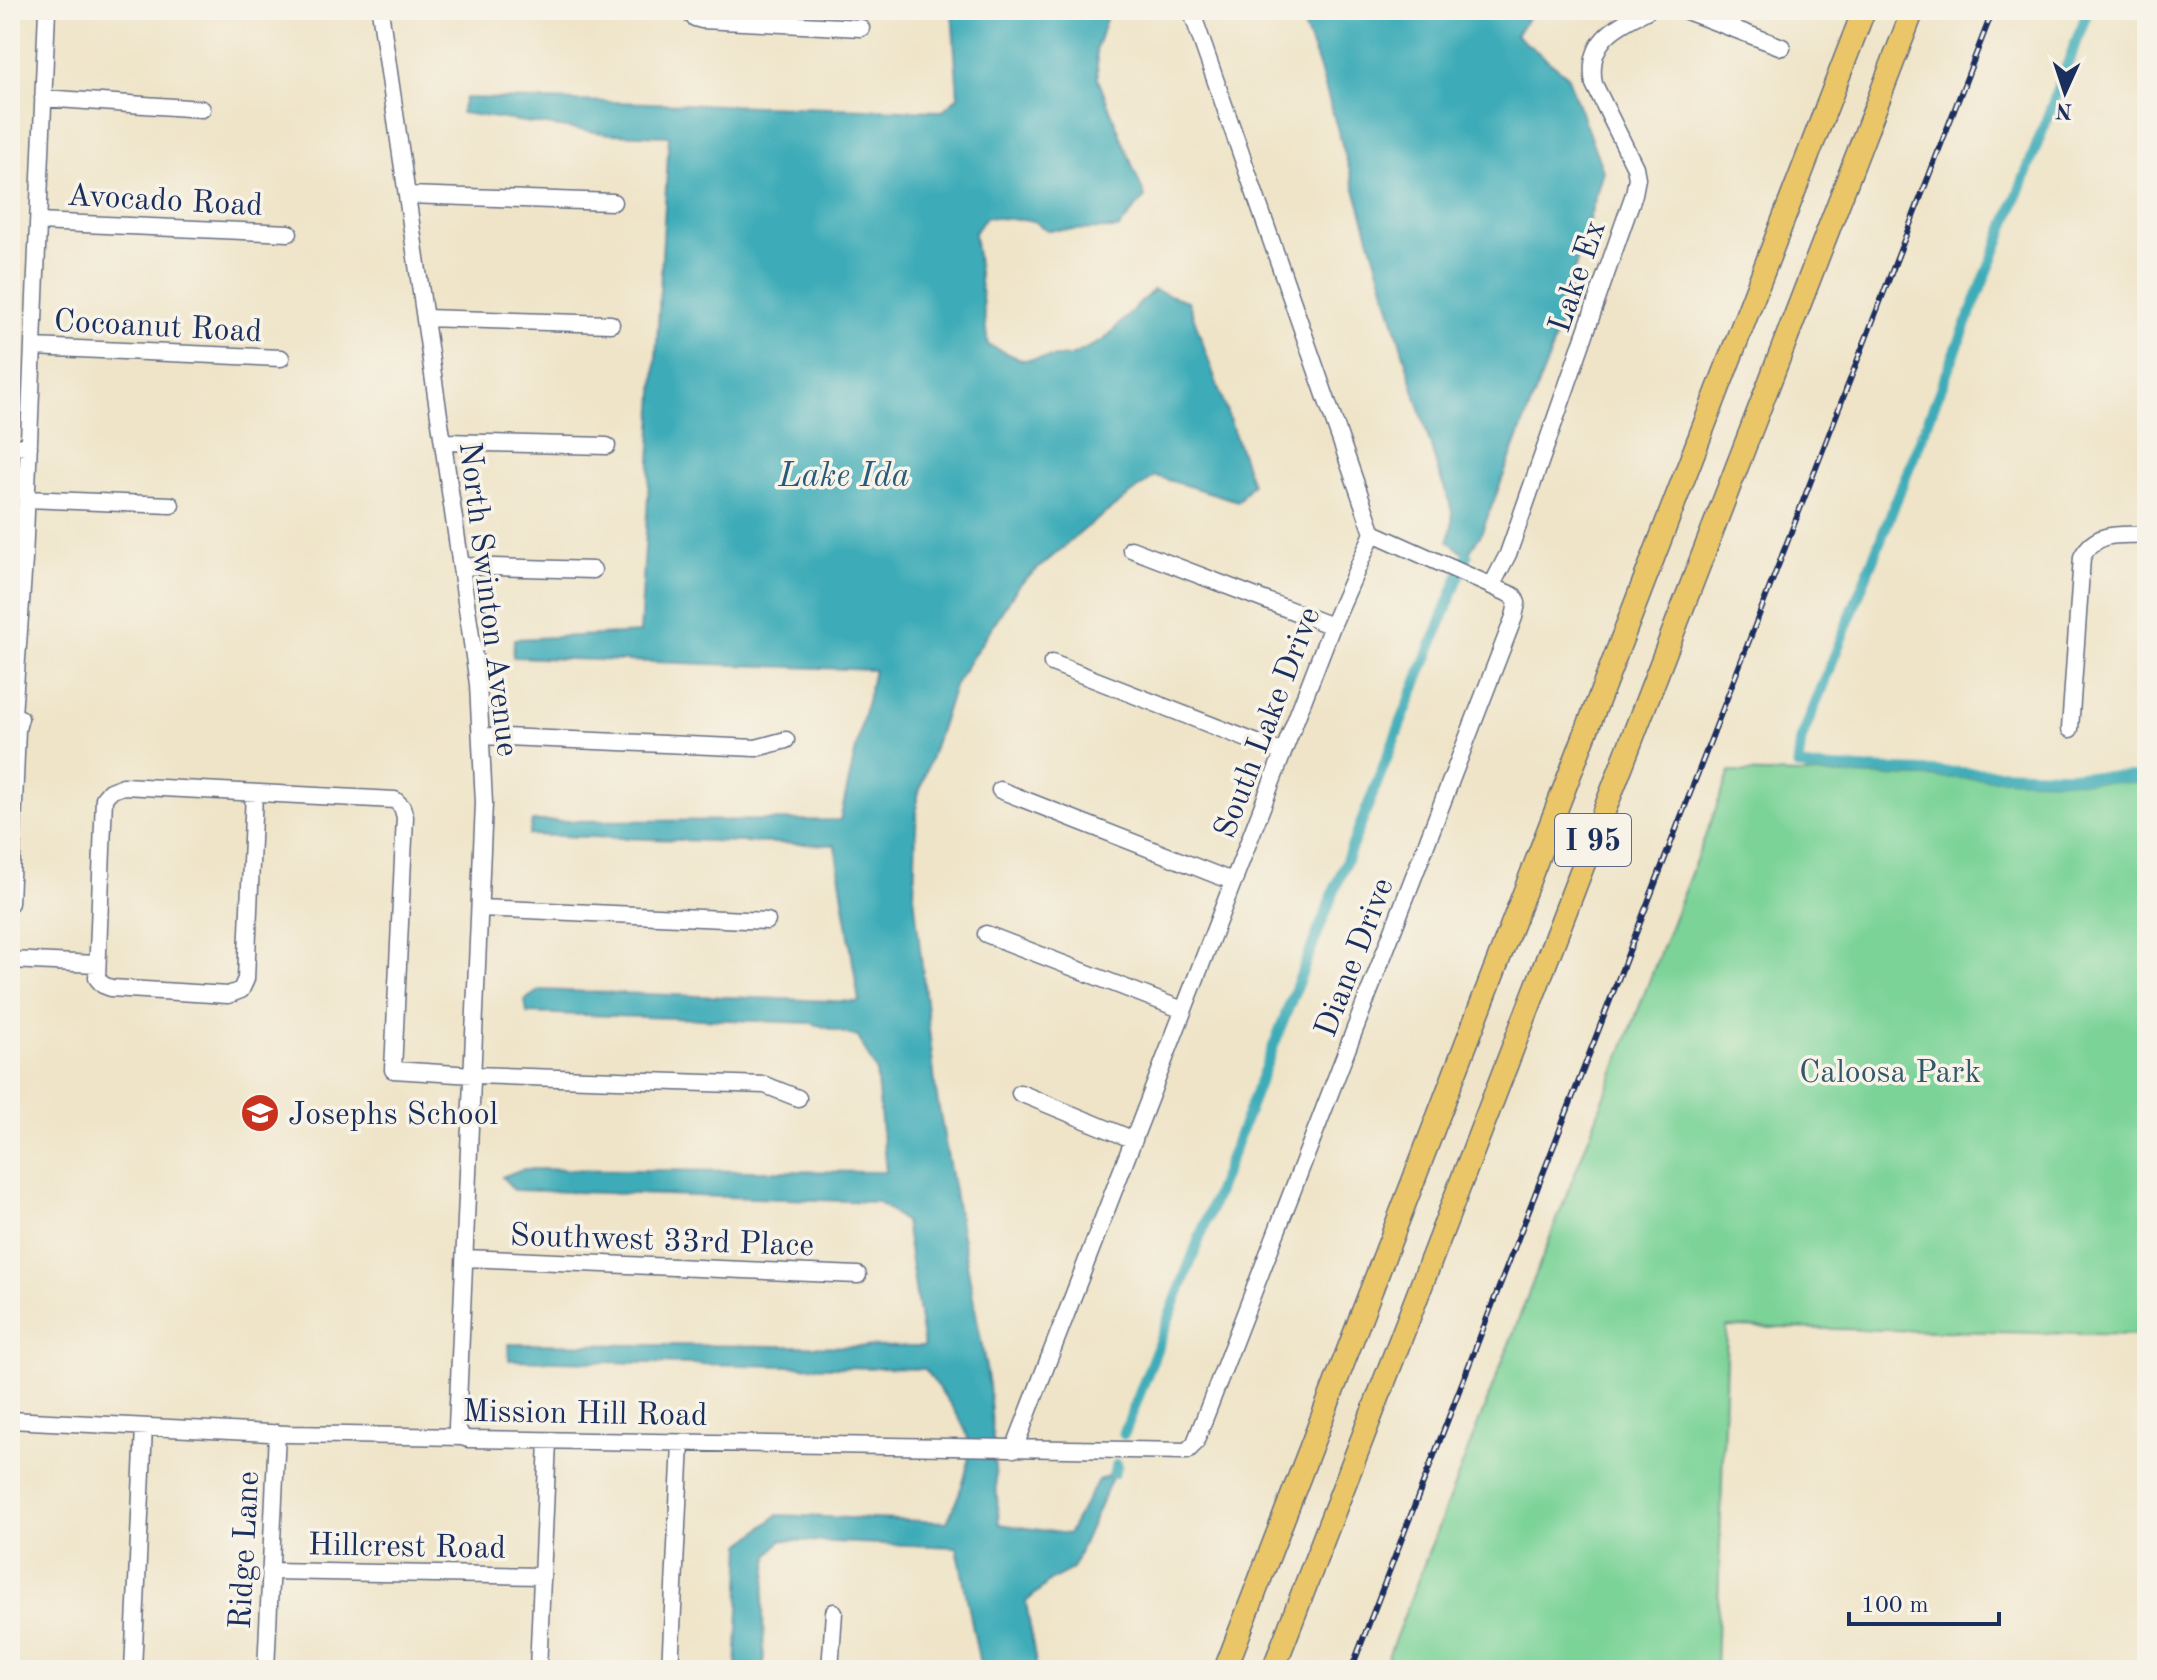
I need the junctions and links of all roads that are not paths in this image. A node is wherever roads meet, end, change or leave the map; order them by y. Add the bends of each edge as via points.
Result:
1 (47, 10) edge
2 (380, 10) edge
3 (685, 10) edge
4 (1191, 10) edge
5 (1648, 10) edge
6 (1684, 10) edge
7 (1864, 10) edge
8 (1913, 10) edge
9 (861, 28) dead end
10 (1782, 47) dead end
11 (43, 98) junction
12 (202, 109) dead end
13 (407, 195) junction
14 (613, 202) dead end
15 (38, 222) junction
16 (289, 233) dead end
17 (425, 318) junction
18 (611, 324) dead end
19 (33, 347) junction
20 (281, 358) dead end
21 (443, 442) junction
22 (10, 446) edge
23 (607, 446) dead end
24 (29, 447) junction
25 (27, 499) junction
26 (171, 505) dead end
27 (1373, 533) junction
28 (2147, 535) edge
29 (1131, 549) dead end
30 (461, 566) junction
31 (593, 570) dead end
32 (1492, 585) junction
33 (1332, 626) junction
34 (1052, 663) dead end
35 (12, 729) edge
36 (2070, 729) dead end
37 (483, 736) junction
38 (786, 740) dead end
39 (1283, 753) junction
40 (1000, 790) dead end
41 (254, 793) junction
42 (1235, 879) junction
43 (10, 903) edge
44 (480, 908) junction
45 (767, 921) dead end
46 (986, 934) dead end
47 (10, 960) edge
48 (97, 964) junction
49 (1183, 1010) junction
50 (473, 1075) junction
51 (1020, 1093) dead end
52 (798, 1098) dead end
53 (1134, 1140) junction
54 (465, 1258) junction
55 (858, 1275) dead end
56 (10, 1420) edge
57 (144, 1427) junction
58 (277, 1433) junction
59 (462, 1437) junction
60 (548, 1441) junction
61 (681, 1443) junction
62 (1006, 1449) junction
63 (1158, 1452) joint
64 (270, 1571) junction
65 (542, 1576) junction
66 (834, 1612) dead end
67 (133, 1670) edge
68 (266, 1670) edge
69 (538, 1670) edge
70 (670, 1670) edge
71 (830, 1670) edge
72 (1225, 1670) edge
73 (1273, 1670) edge

1 - 11 street
2 - 13 street, North Swinton Avenue
3 - 9 street via 702,20
4 - 27 street
5 - 32 street, Lake Ex via 1618,26 1594,54 1594,84 1635,167 1634,194 1508,554
6 - 10 street
7 - 72 highway, I 95
8 - 73 highway, I 95
11 - 12 street
11 - 15 street
13 - 14 street
13 - 17 street, North Swinton Avenue
15 - 16 street, Avocado Road
15 - 19 street
17 - 18 street
17 - 21 street, North Swinton Avenue
19 - 20 street, Cocoanut Road
19 - 24 street
21 - 23 street
21 - 30 street, North Swinton Avenue
22 - 24 street
24 - 25 street
25 - 26 street
25 - 35 street via 17,670 23,709
27 - 32 street, Diane Drive
27 - 33 street, South Lake Drive
28 - 36 street via 2108,535 2090,545 2080,563
29 - 33 street
30 - 31 street
30 - 37 street, North Swinton Avenue
32 - 63 street, Diane Drive via 1517,603 1497,661 1195,1443 1187,1451
33 - 39 street, South Lake Drive
34 - 39 street
35 - 43 street
37 - 38 street via 756,748
37 - 44 street, North Swinton Avenue
39 - 42 street, South Lake Drive
40 - 42 street
41 - 48 street via 123,786 110,791 104,798
41 - 48 street via 246,979 241,990 228,995 111,988 97,978
41 - 50 street via 395,800 402,807 393,1070
42 - 49 street, South Lake Drive
44 - 45 street
44 - 50 street, North Swinton Avenue
46 - 49 street
47 - 48 street
49 - 53 street, South Lake Drive
50 - 52 street via 765,1085
50 - 54 street, North Swinton Avenue
51 - 53 street
53 - 62 street, South Lake Drive
54 - 55 street, Southwest 33rd Place
54 - 59 street, North Swinton Avenue via 457,1427
56 - 57 street, Mission Hill Road
57 - 58 street, Mission Hill Road
57 - 67 street
58 - 59 street, Mission Hill Road
58 - 64 street, Ridge Lane
59 - 60 street, Mission Hill Road
60 - 61 street, Mission Hill Road
60 - 65 street
61 - 62 street, Mission Hill Road
61 - 70 street
62 - 63 street, Mission Hill Road
64 - 65 street, Hillcrest Road
64 - 68 street, Ridge Lane
65 - 69 street
66 - 71 street

